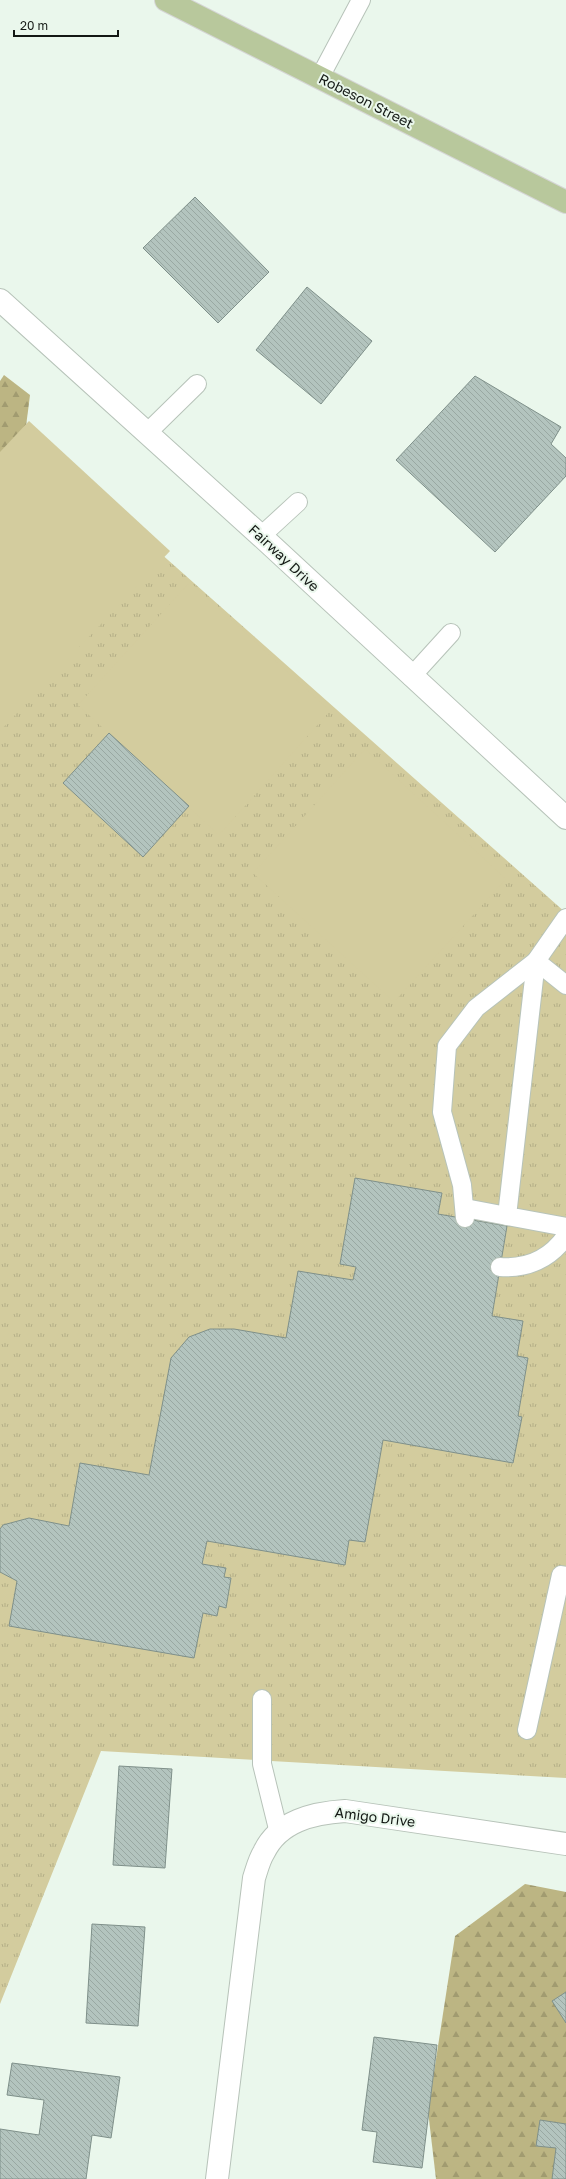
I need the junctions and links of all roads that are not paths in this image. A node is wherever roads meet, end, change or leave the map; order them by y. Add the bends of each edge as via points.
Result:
1 (166, 0) edge
2 (361, 0) edge
3 (320, 77) junction
4 (566, 202) edge
5 (0, 300) edge
6 (197, 384) dead end
7 (147, 433) junction
8 (298, 502) dead end
9 (261, 536) junction
10 (451, 634) dead end
11 (411, 677) junction
12 (566, 818) edge
13 (566, 918) edge
14 (536, 961) junction
15 (566, 985) edge
16 (507, 1216) junction
17 (566, 1227) edge
18 (566, 1236) edge
19 (500, 1267) dead end
20 (566, 1576) edge
21 (262, 1699) dead end
22 (527, 1730) dead end
23 (279, 1833) junction
24 (566, 1844) edge
25 (217, 2179) edge

1 - 3 main road, Robeson Street
2 - 3 lane
3 - 4 main road, Robeson Street
5 - 7 street, Fairway Drive
6 - 7 lane
7 - 9 street, Fairway Drive
8 - 9 lane
9 - 11 street, Fairway Drive
10 - 11 lane
11 - 12 street, Fairway Drive
13 - 14 lane
14 - 15 lane
14 - 16 lane
14 - 16 lane via 476,1008 447,1046 442,1112 462,1185 465,1213
16 - 17 lane
18 - 19 lane via 559,1247 542,1259 518,1268
20 - 22 lane via 561,1575
21 - 23 lane via 262,1764
23 - 24 street, Amigo Drive via 298,1819 321,1812 345,1811
23 - 25 street, Amigo Drive via 264,1851 254,1878

